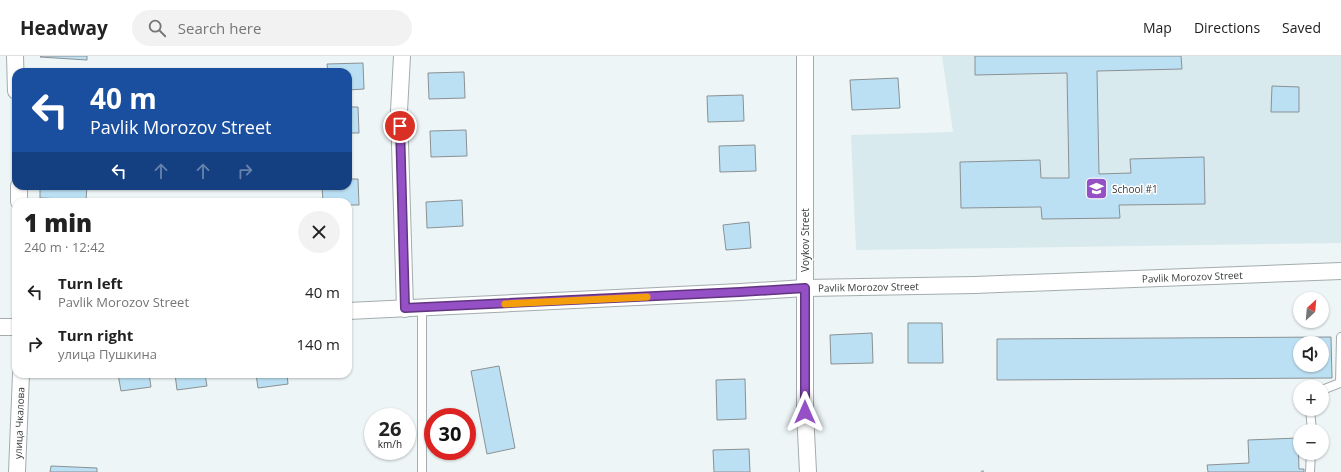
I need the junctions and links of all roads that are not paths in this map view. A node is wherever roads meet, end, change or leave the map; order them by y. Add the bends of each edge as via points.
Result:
1 (15, 56) edge
2 (402, 56) edge
3 (805, 56) edge
4 (15, 68) edge
5 (1341, 271) edge
6 (805, 288) junction
7 (405, 308) junction
8 (422, 308) junction
9 (352, 311) edge
10 (0, 327) edge
11 (12, 327) edge
12 (1341, 337) edge
13 (21, 378) edge
14 (1329, 387) edge
15 (1311, 460) edge
16 (17, 472) edge
17 (422, 472) edge
18 (808, 472) edge
19 (1310, 472) edge

1 - 4 street
2 - 7 street via 399,111
3 - 6 street, Voykov Street
5 - 6 street, Pavlik Morozov Street via 975,285
6 - 8 street, Pavlik Morozov Street
6 - 18 street, Voykov Street via 805,412
7 - 8 street, Pavlik Morozov Street
7 - 9 street, Pavlik Morozov Street
8 - 17 lane
10 - 11 street
12 - 14 lane via 1340,383
13 - 16 street, улица Чкалова
15 - 19 lane

